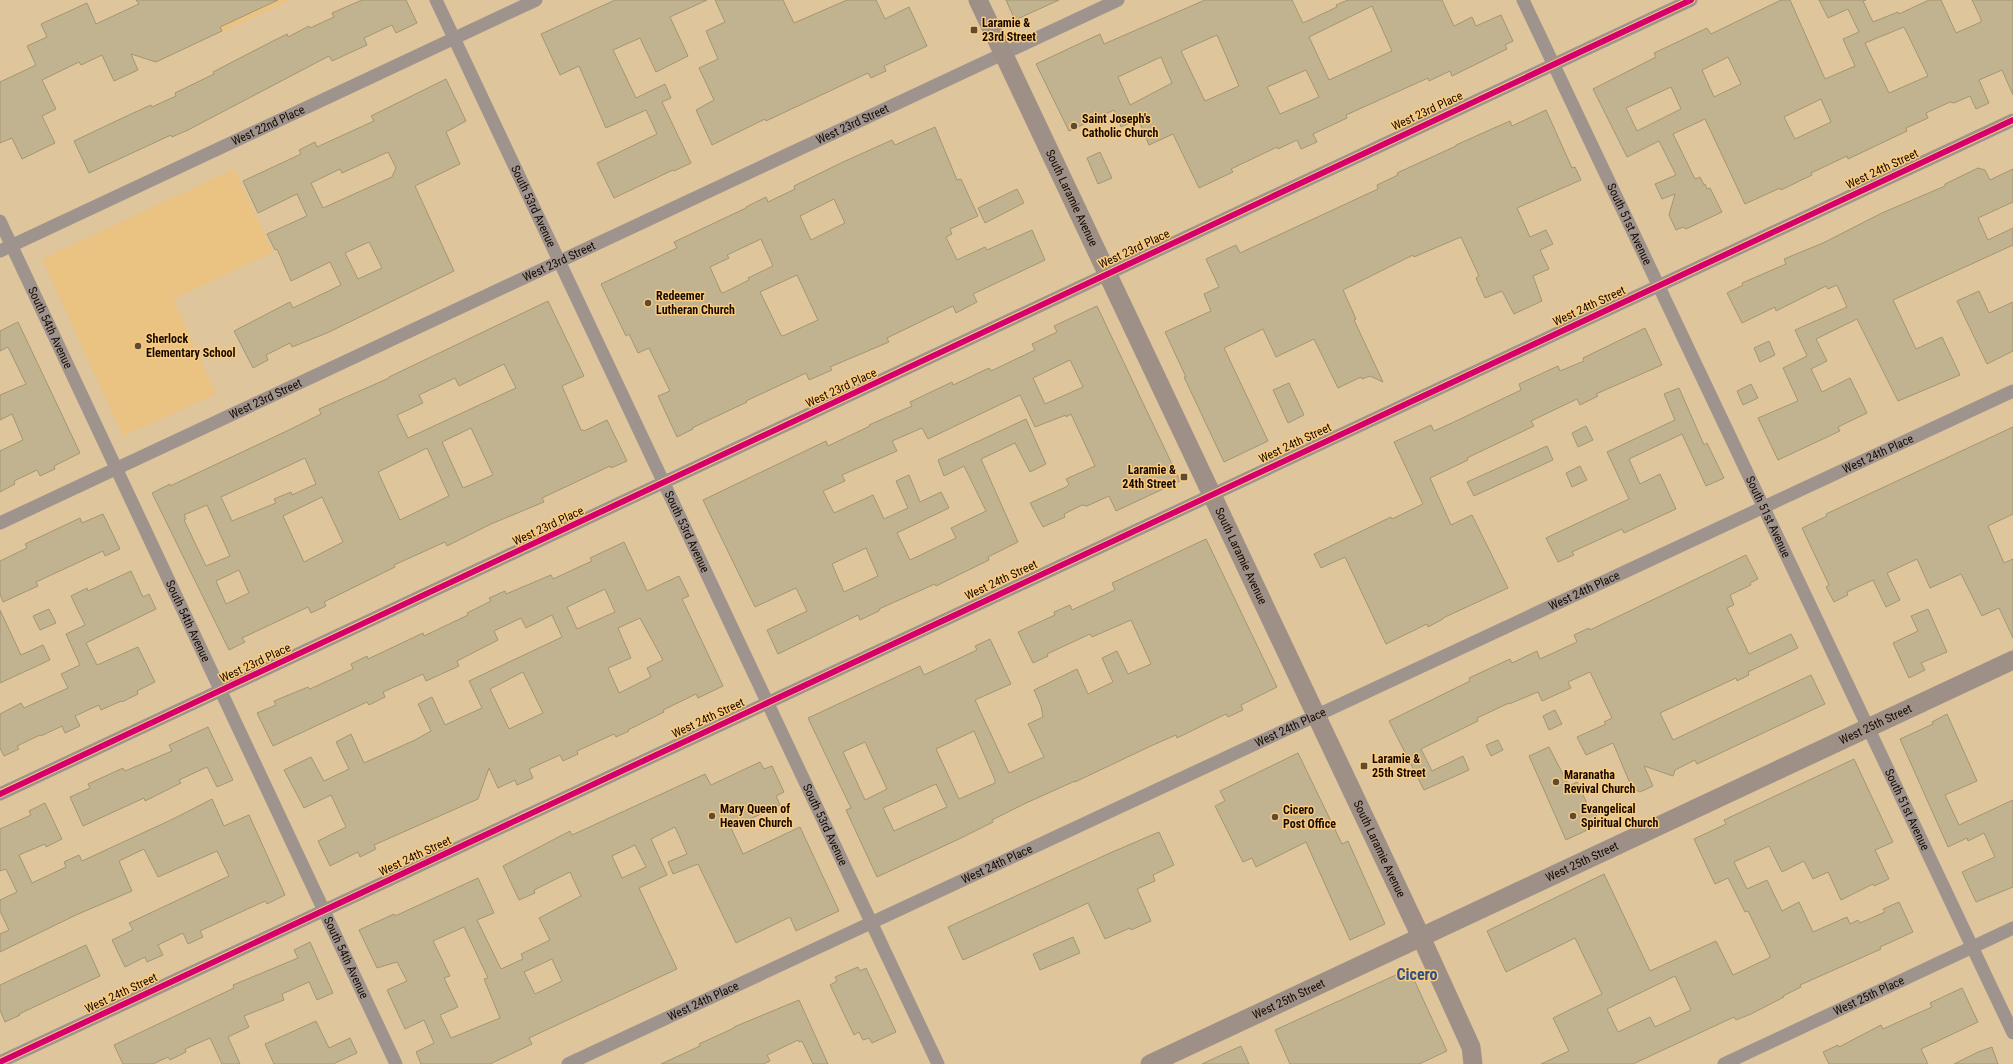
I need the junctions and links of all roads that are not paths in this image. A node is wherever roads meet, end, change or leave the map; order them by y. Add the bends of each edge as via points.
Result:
1 (436, 0) edge
2 (536, 0) edge
3 (978, 0) edge
4 (1118, 0) edge
5 (1523, 0) edge
6 (1691, 0) edge
7 (454, 38) junction
8 (1003, 54) junction
9 (1554, 64) junction
10 (2013, 120) edge
11 (0, 221) edge
12 (6, 248) edge
13 (560, 262) junction
14 (1107, 273) junction
15 (1659, 285) junction
16 (2013, 392) edge
17 (117, 469) junction
18 (665, 484) junction
19 (1212, 494) junction
20 (1764, 508) junction
21 (0, 524) edge
22 (2013, 660) edge
23 (221, 691) junction
24 (768, 702) junction
25 (1317, 716) junction
26 (1869, 729) junction
27 (0, 794) edge
28 (324, 910) junction
29 (872, 923) junction
30 (2013, 928) edge
31 (1421, 937) junction
32 (1972, 947) junction
33 (2013, 1034) edge
34 (1472, 1056) edge
35 (0, 1062) edge
36 (396, 1064) edge
37 (568, 1064) edge
38 (938, 1064) edge
39 (1150, 1064) edge
40 (1487, 1064) edge
41 (1724, 1064) edge

1 - 7 street, South 53rd Avenue
2 - 7 street, West 22nd Place
3 - 8 main road, South Laramie Avenue
4 - 8 street, West 23rd Street
5 - 9 street, South 51st Avenue
6 - 9 street, West 23rd Place
7 - 12 street, West 22nd Place
7 - 13 street, South 53rd Avenue
8 - 13 street, West 23rd Street
8 - 14 main road, South Laramie Avenue
9 - 14 street, West 23rd Place
9 - 15 street, South 51st Avenue
10 - 15 street, West 24th Street
11 - 12 street, South 54th Avenue
12 - 17 street, South 54th Avenue
13 - 17 street, West 23rd Street
13 - 18 street, South 53rd Avenue
14 - 18 street, West 23rd Place
14 - 19 main road, South Laramie Avenue
15 - 19 street, West 24th Street
15 - 20 street, South 51st Avenue
16 - 20 street, West 24th Place
17 - 21 street, West 23rd Street
17 - 23 street, South 54th Avenue
18 - 23 street, West 23rd Place
18 - 24 street, South 53rd Avenue
19 - 24 street, West 24th Street
19 - 25 main road, South Laramie Avenue
20 - 25 street, West 24th Place
20 - 26 street, South 51st Avenue
22 - 26 main road, West 25th Street
23 - 27 street, West 23rd Place
23 - 28 street, South 54th Avenue
24 - 28 street, West 24th Street
24 - 29 street, South 53rd Avenue
25 - 29 street, West 24th Place
25 - 31 main road, South Laramie Avenue
26 - 31 main road, West 25th Street
26 - 32 street, South 51st Avenue
28 - 35 street, West 24th Street
28 - 36 street, South 54th Avenue
29 - 37 street, West 24th Place
29 - 38 street, South 53rd Avenue
30 - 32 street, West 25th Place
31 - 34 main road, South Laramie Avenue
31 - 39 main road, West 25th Street
32 - 33 street, South 51st Avenue
32 - 41 street, West 25th Place
34 - 40 main road, South Laramie Avenue

